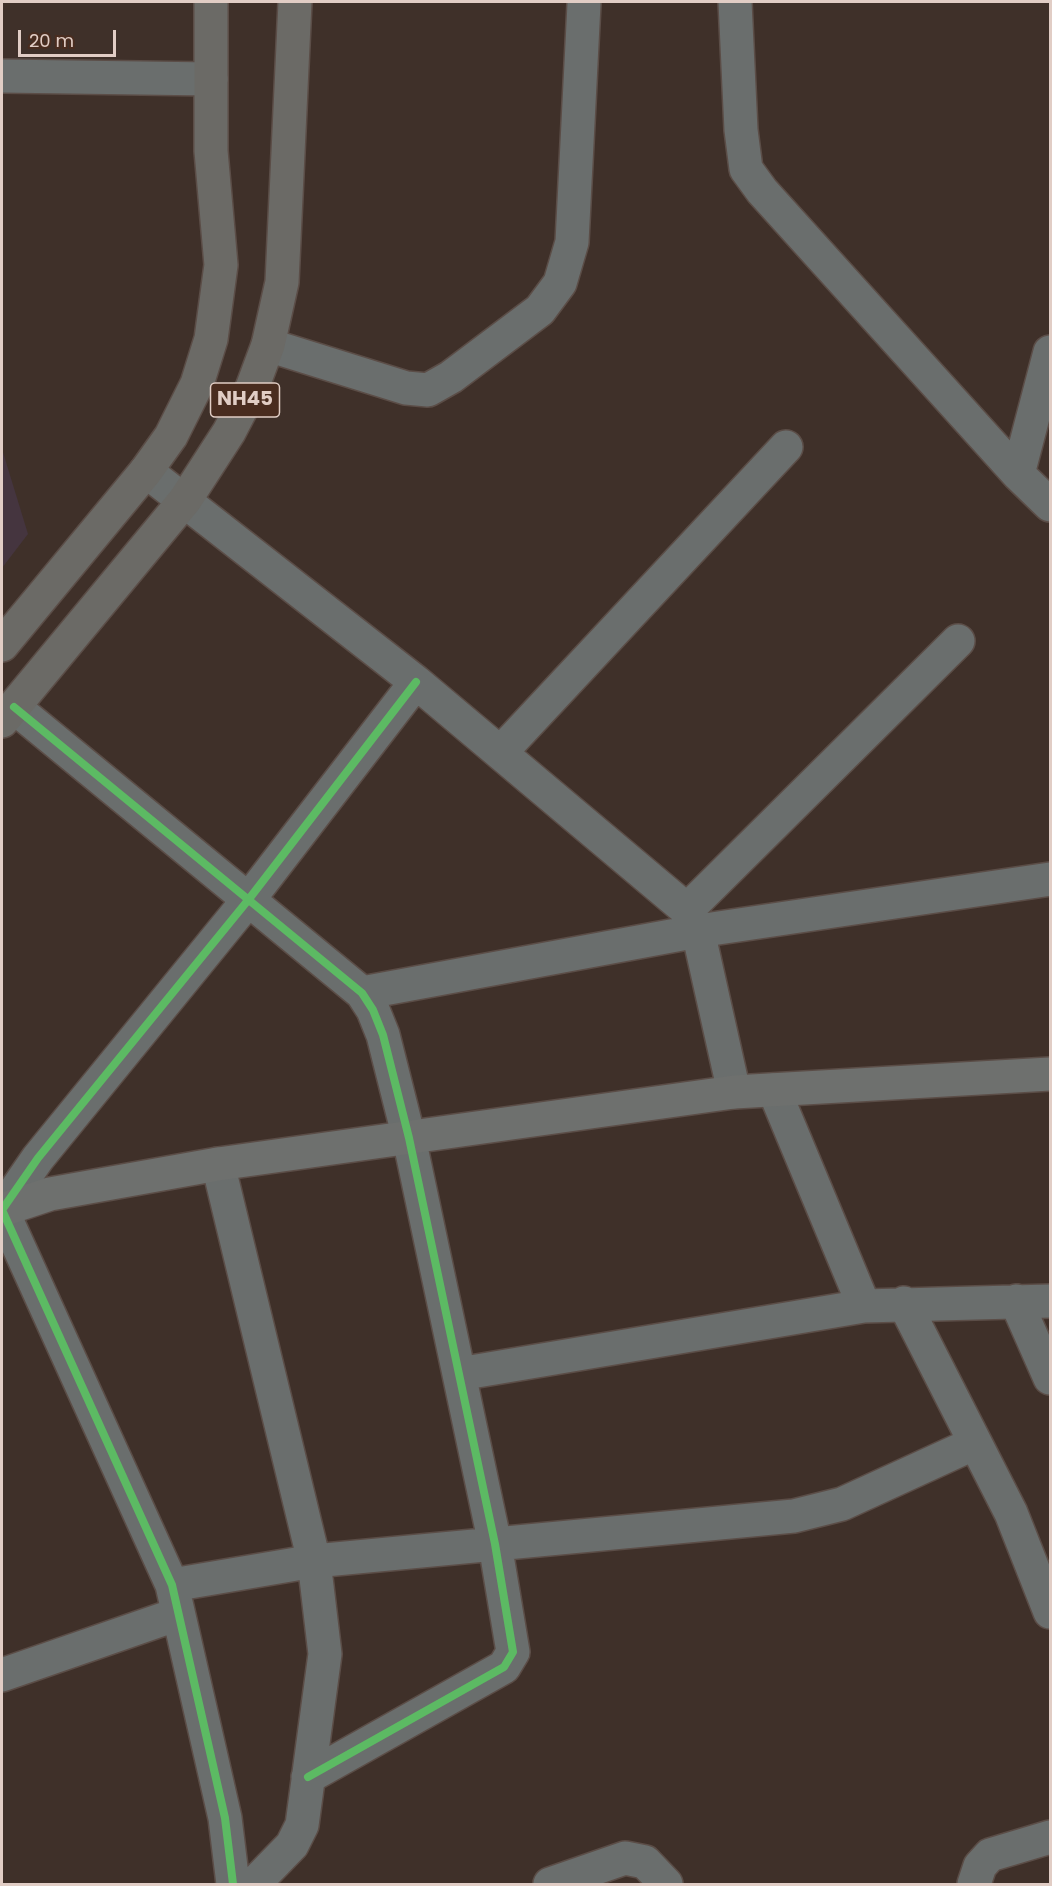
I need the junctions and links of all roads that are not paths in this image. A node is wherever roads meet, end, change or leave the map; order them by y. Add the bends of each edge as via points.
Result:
1 (210, 2) edge
2 (295, 2) edge
3 (735, 2) edge
4 (584, 4) dead end
5 (2, 76) edge
6 (211, 80) junction
7 (268, 345) junction
8 (1050, 352) edge
9 (786, 447) dead end
10 (146, 471) junction
11 (1018, 474) junction
12 (185, 500) junction
13 (1050, 505) edge
14 (958, 641) dead end
15 (2, 645) edge
16 (416, 682) junction
17 (8, 714) edge
18 (501, 752) junction
19 (1050, 879) edge
20 (249, 899) junction
21 (693, 920) junction
22 (362, 993) junction
23 (1050, 1074) edge
24 (774, 1090) junction
25 (734, 1092) junction
26 (409, 1138) junction
27 (218, 1164) junction
28 (2, 1210) edge
29 (1016, 1301) junction
30 (1050, 1301) edge
31 (904, 1303) junction
32 (864, 1306) junction
33 (459, 1374) junction
34 (1050, 1378) edge
35 (975, 1443) junction
36 (495, 1544) junction
37 (314, 1561) junction
38 (175, 1600) junction
39 (1050, 1612) edge
40 (2, 1675) edge
41 (308, 1777) junction
42 (1050, 1838) edge
43 (233, 1884) edge
44 (254, 1884) edge
45 (550, 1884) edge
46 (666, 1884) edge
47 (974, 1884) edge

1 - 6 highway, NH45
2 - 7 highway, NH45 via 282,282
3 - 11 street via 746,169
4 - 7 street via 572,242 560,283 540,310 428,390 406,388
5 - 6 street
6 - 10 highway, NH45 via 211,151 221,265 211,339 196,384 171,436
7 - 12 highway, NH45 via 229,432
8 - 11 street
9 - 18 street
10 - 12 street
10 - 15 highway, NH45
11 - 13 street
12 - 16 street
12 - 17 highway, NH45
14 - 21 street
16 - 18 street
16 - 20 street
17 - 20 street
18 - 21 street
19 - 21 street
20 - 22 street
20 - 28 street via 38,1158
21 - 22 street
21 - 25 street
22 - 26 street via 383,1035
23 - 24 street
24 - 25 street
24 - 32 street
25 - 26 street
26 - 27 street
26 - 33 street
27 - 28 street via 50,1194
27 - 37 street
28 - 38 street
29 - 30 street
29 - 31 street
29 - 34 street
31 - 32 street
31 - 35 street
32 - 33 street
33 - 36 street
35 - 36 street via 842,1504 794,1516
35 - 39 street via 1011,1513
36 - 37 street
36 - 41 street via 513,1640 513,1652 504,1667
37 - 38 street
37 - 41 street via 325,1654
38 - 40 street
38 - 43 street via 225,1818
41 - 44 street via 302,1825 292,1845
42 - 47 street via 990,1856 980,1866
45 - 46 street via 625,1858 645,1862

